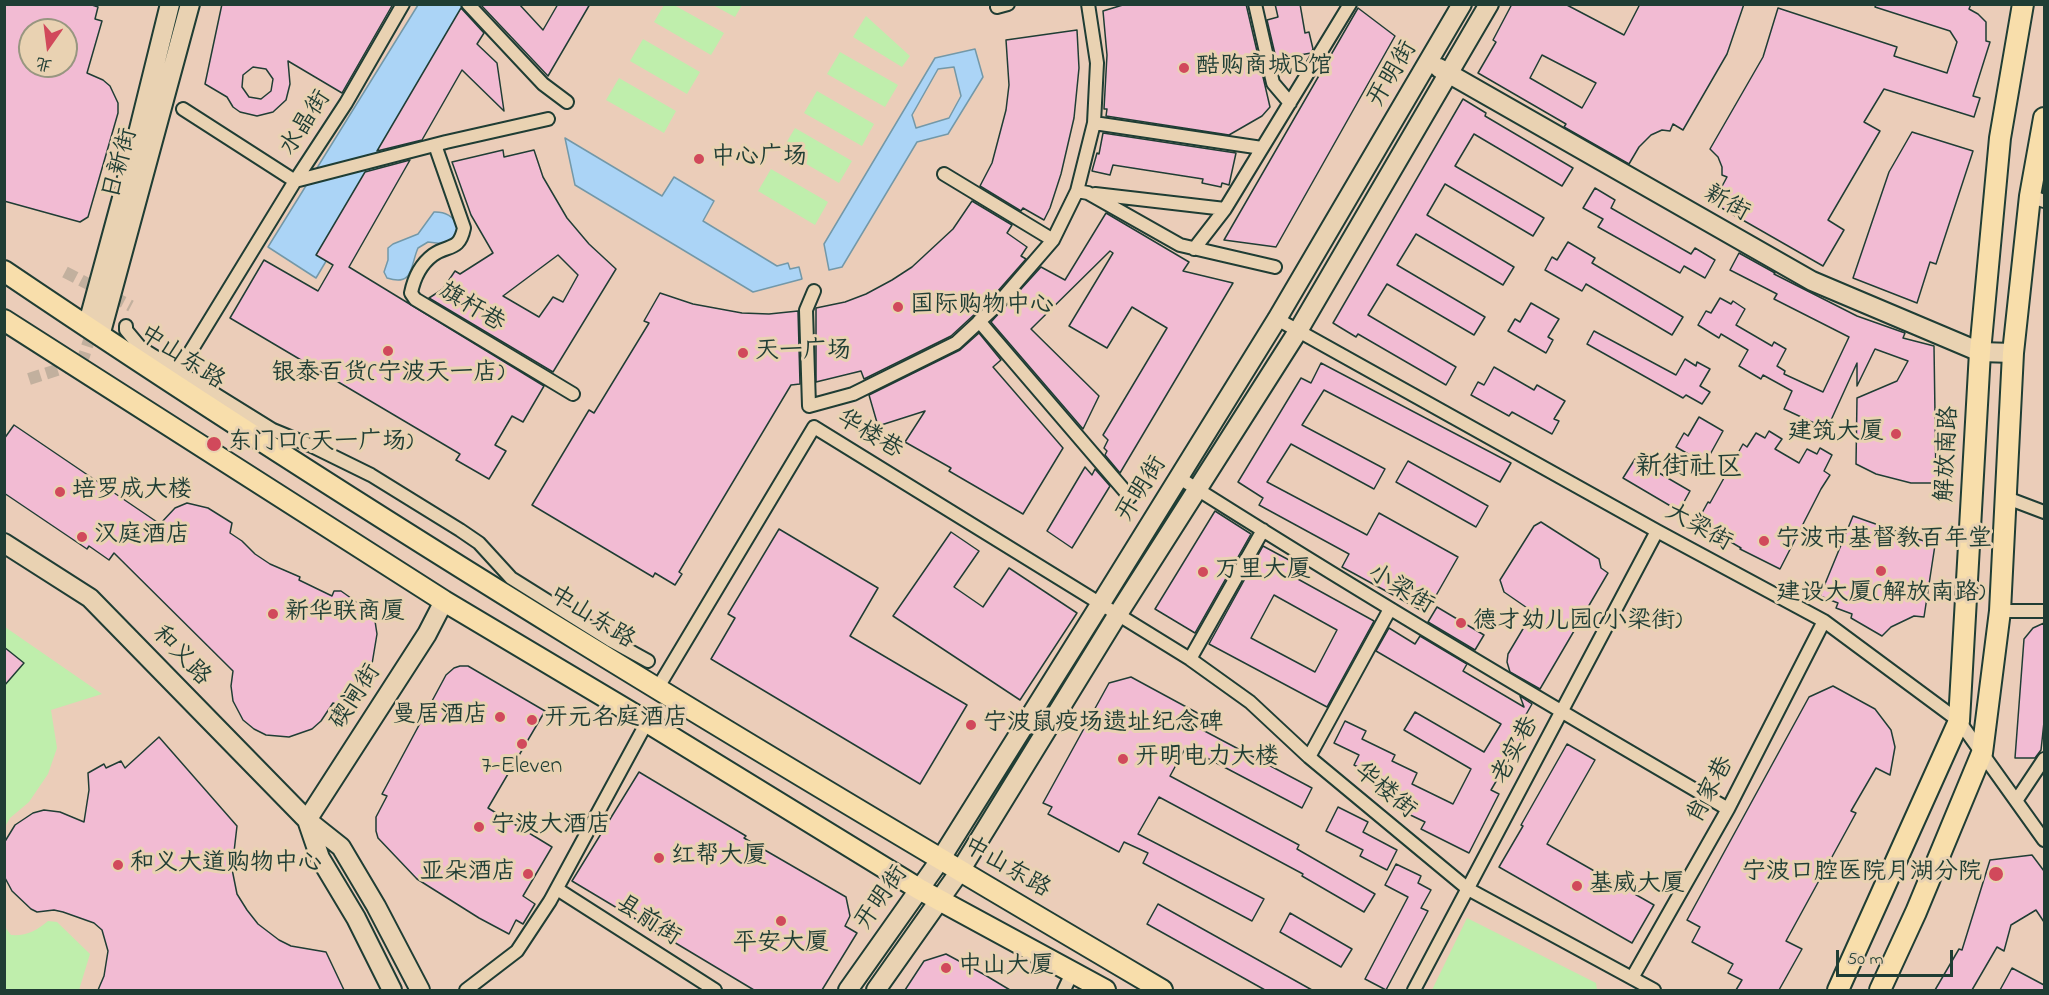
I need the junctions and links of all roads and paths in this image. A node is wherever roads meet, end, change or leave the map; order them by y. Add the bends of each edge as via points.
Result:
1 (170, 4) edge
2 (190, 4) edge
3 (403, 4) edge
4 (468, 4) edge
5 (1088, 4) edge
6 (1255, 4) edge
7 (1350, 4) edge
8 (1462, 4) edge
9 (1489, 4) edge
10 (2023, 4) edge
11 (1429, 63) junction
12 (1448, 73) junction
13 (567, 102) dead end
14 (1290, 103) junction
15 (183, 110) dead end
16 (2044, 118) edge
17 (548, 119) dead end
18 (1094, 123) junction
19 (435, 145) junction
20 (1262, 148) junction
21 (944, 174) dead end
22 (296, 181) junction
23 (1083, 192) junction
24 (2037, 198) edge
25 (1225, 209) junction
26 (1053, 240) junction
27 (1194, 249) junction
28 (1275, 267) dead end
29 (4, 271) edge
30 (814, 291) dead end
31 (1277, 319) junction
32 (4, 320) edge
33 (979, 321) junction
34 (126, 326) dead end
35 (1298, 331) junction
36 (94, 332) junction
37 (1980, 352) junction
38 (2013, 353) junction
39 (178, 372) junction
40 (573, 394) dead end
41 (1178, 477) junction
42 (1197, 489) junction
43 (1130, 497) dead end
44 (2007, 498) junction
45 (2044, 512) edge
46 (1263, 530) junction
47 (1657, 531) junction
48 (4, 543) edge
49 (444, 601) junction
50 (1101, 603) junction
51 (1390, 609) junction
52 (2000, 611) junction
53 (2044, 611) edge
54 (1118, 614) junction
55 (1824, 621) junction
56 (1190, 659) junction
57 (648, 661) dead end
58 (657, 689) junction
59 (1561, 712) junction
60 (1959, 721) junction
61 (647, 722) junction
62 (1982, 753) junction
63 (1309, 757) junction
64 (2044, 759) edge
65 (2016, 801) junction
66 (1728, 808) junction
67 (307, 820) junction
68 (2044, 840) edge
69 (940, 860) junction
70 (960, 871) junction
71 (557, 889) junction
72 (919, 889) junction
73 (1468, 889) junction
74 (939, 900) junction
75 (1632, 978) junction
76 (1068, 982) edge
77 (392, 990) edge
78 (420, 990) edge
79 (466, 990) edge
80 (715, 990) edge
81 (848, 990) edge
82 (876, 990) edge
83 (1105, 990) edge
84 (1162, 990) edge
85 (1414, 990) edge
86 (1654, 990) edge
87 (1838, 990) edge
88 (1880, 990) edge

1 - 36 street, 日新街
2 - 36 street, 日新街
3 - 22 street, 水晶街
4 - 13 street via 543,84
5 - 18 street via 1097,63
6 - 14 street via 1273,83
7 - 14 street
8 - 11 street, 开明街
9 - 12 street, 开明街
10 - 37 main road, 解放南路 via 2000,138
11 - 12 street, 新街
11 - 31 street, 开明街
12 - 35 street, 开明街
12 - 37 street, 新街 via 1812,281
14 - 20 street
15 - 22 street, 水晶街
16 - 24 main road
17 - 19 street
18 - 20 street
18 - 23 street
19 - 22 street
19 - 40 street, 旗杆巷 via 464,228 462,239 453,248 435,253 423,263 411,292 415,299
20 - 25 street
21 - 26 street
22 - 39 street
23 - 25 street
23 - 26 street
23 - 27 street
24 - 38 main road
25 - 27 street
26 - 33 street
27 - 28 street
29 - 36 main road, 中山东路
30 - 33 street via 806,310 809,405 853,394 956,343
31 - 35 street, 大梁街
31 - 41 street, 开明街
32 - 49 main road
33 - 43 street
34 - 39 street, 中山东路 via 141,348
35 - 42 street, 开明街
35 - 47 street, 大梁街
36 - 58 main road, 中山东路 via 268,446
37 - 38 street, 新街
37 - 60 main road, 解放南路
38 - 44 main road
39 - 57 street, 中山东路 via 273,430 371,475 479,543 511,578
41 - 42 street, 小梁街
41 - 50 street, 开明街
42 - 46 street, 小梁街
42 - 54 street, 开明街
44 - 45 street
44 - 52 main road
46 - 51 street, 小梁街
46 - 56 street
47 - 55 street, 大梁街
47 - 59 street, 老实巷
48 - 67 street, 和义路 via 90,598
49 - 61 main road
49 - 67 street, 碶闸街 via 427,634
50 - 54 street, 华楼街
50 - 58 street, 华楼巷 via 814,427
50 - 69 street, 开明街
51 - 59 street, 小梁街
51 - 63 street
52 - 53 street
52 - 62 main road
54 - 56 street, 华楼街
54 - 70 street, 开明街
55 - 60 street, 大梁街
55 - 66 street, 肖家巷
56 - 63 street, 华楼街 via 1250,702
58 - 69 main road, 中山东路
59 - 66 street, 小梁街
59 - 73 street, 老实巷
60 - 62 street, 大梁街
60 - 87 main road, 解放南路
61 - 71 street
61 - 72 main road
62 - 65 street, 大梁街
62 - 88 main road
63 - 73 street, 华楼街
64 - 65 street
65 - 68 street, 大梁街
66 - 75 street, 肖家巷
67 - 77 street, 和义路 via 320,858
67 - 78 street, 和义路 via 341,847
69 - 70 main road, 中山东路
69 - 72 street, 开明街
70 - 74 street, 开明街
70 - 84 main road, 中山东路
71 - 79 street via 517,951
71 - 80 street, 县前街
72 - 74 main road
72 - 81 street, 开明街
73 - 75 street, 华楼街
73 - 85 street, 老实巷
74 - 76 main road
74 - 82 street, 开明街
75 - 86 street, 华楼街
76 - 83 main road

